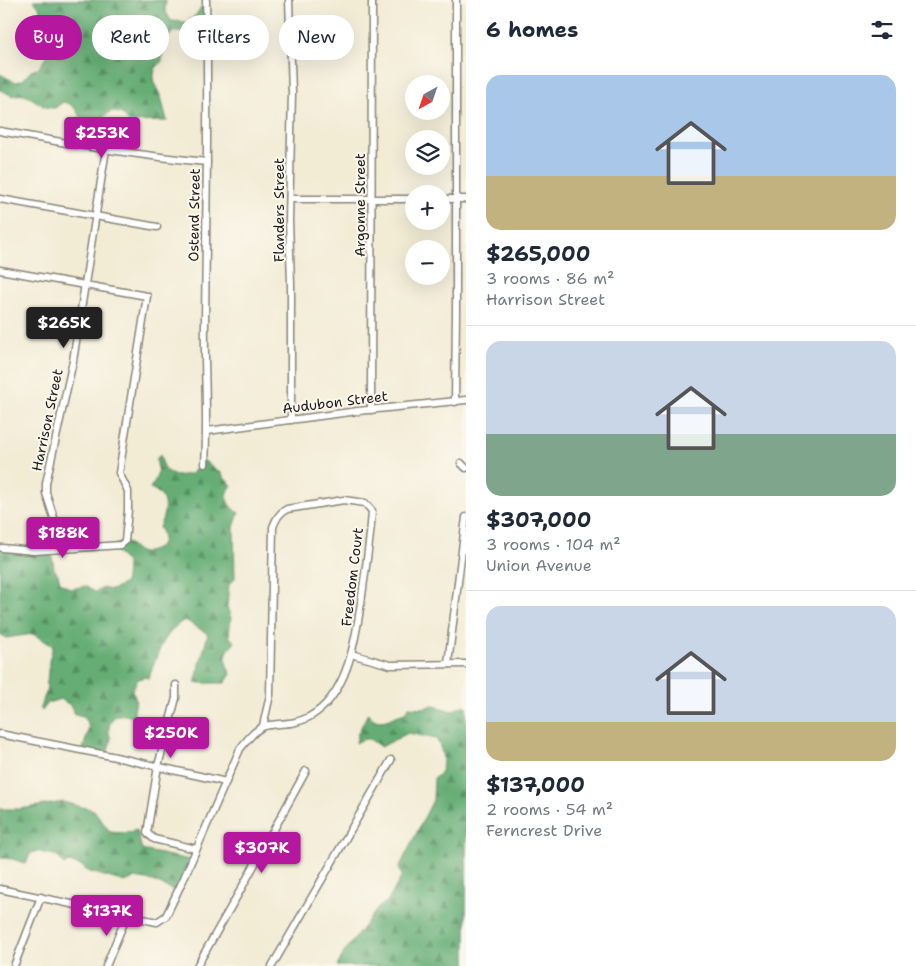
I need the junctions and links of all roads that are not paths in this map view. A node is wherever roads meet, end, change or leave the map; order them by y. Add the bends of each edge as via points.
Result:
1 (206, 0) edge
2 (289, 0) edge
3 (372, 0) edge
4 (456, 0) edge
5 (0, 131) edge
6 (106, 149) junction
7 (207, 162) junction
8 (0, 199) edge
9 (290, 199) junction
10 (373, 199) junction
11 (405, 199) edge
12 (450, 199) edge
13 (455, 199) junction
14 (466, 200) edge
15 (96, 217) junction
16 (158, 227) dead end
17 (0, 270) edge
18 (85, 284) junction
19 (466, 400) edge
20 (454, 402) junction
21 (371, 410) junction
22 (291, 420) junction
23 (207, 431) junction
24 (461, 463) dead end
25 (205, 464) dead end
26 (466, 468) edge
27 (466, 517) edge
28 (2, 548) dead end
29 (58, 548) junction
30 (351, 654) junction
31 (448, 664) junction
32 (466, 664) edge
33 (176, 685) dead end
34 (263, 726) junction
35 (0, 734) edge
36 (391, 760) dead end
37 (158, 766) junction
38 (306, 771) dead end
39 (226, 782) junction
40 (196, 850) junction
41 (0, 889) edge
42 (41, 897) junction
43 (127, 915) junction
44 (14, 966) edge
45 (106, 966) edge
46 (197, 966) edge
47 (272, 966) edge

1 - 7 street, Ostend Street
2 - 9 street, Flanders Street via 292,93
3 - 10 street, Argonne Street
4 - 13 street
5 - 6 street
6 - 7 street
6 - 15 street, Harrison Street
7 - 23 street, Ostend Street
8 - 15 street
9 - 10 street
9 - 22 street, Flanders Street
10 - 11 street
10 - 21 street, Argonne Street
12 - 13 street
13 - 14 street
13 - 20 street
15 - 16 street
15 - 18 street, Harrison Street
17 - 18 street
18 - 29 street, Harrison Street via 73,361 46,483
18 - 29 street via 147,296 119,473 128,491 126,536 123,544
19 - 20 street, Audubon Street
20 - 21 street, Audubon Street
21 - 22 street, Audubon Street
22 - 23 street, Audubon Street
23 - 25 street, Ostend Street
24 - 26 street
27 - 31 street
28 - 29 street via 34,551
30 - 31 street via 390,666
30 - 34 street, Freedom Court via 340,683 323,707 294,723
30 - 34 street, Freedom Court via 359,622 372,511 365,503 344,500 282,511 273,527 270,695
31 - 32 street
33 - 37 street via 176,698
34 - 39 street via 240,749
35 - 37 street
36 - 47 street
37 - 39 street
37 - 40 street via 148,833 154,839
38 - 46 street
39 - 40 street
40 - 43 street via 166,916 157,922
41 - 42 street
42 - 43 street
42 - 44 street
43 - 45 street

